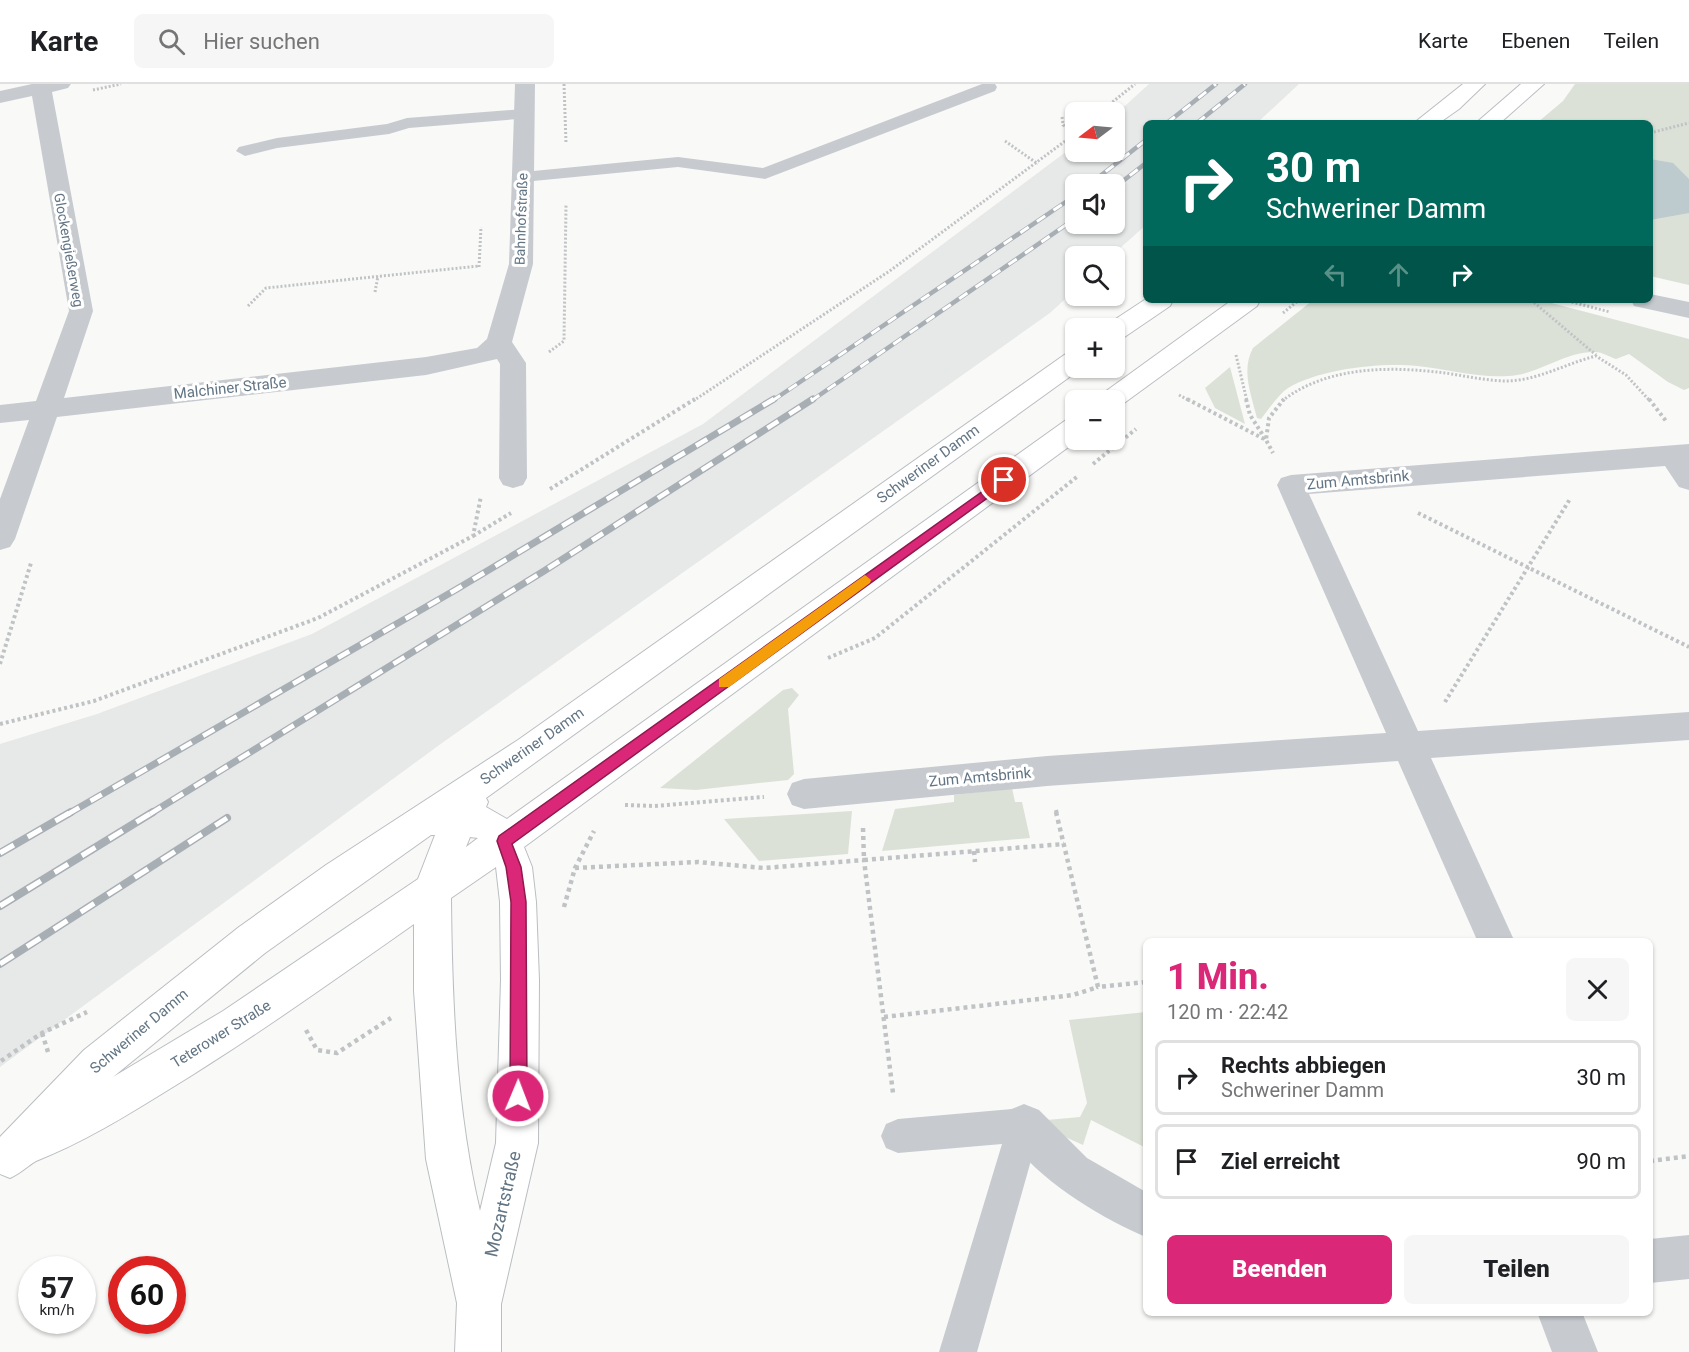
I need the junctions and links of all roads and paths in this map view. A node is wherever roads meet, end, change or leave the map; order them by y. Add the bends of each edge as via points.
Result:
1 (525, 84) edge
2 (1135, 84) edge
3 (1475, 84) edge
4 (1534, 84) edge
5 (52, 86) edge
6 (990, 87) dead end
7 (0, 97) edge
8 (1112, 102) edge
9 (524, 114) junction
10 (1062, 117) dead end
11 (1430, 120) edge
12 (1491, 120) edge
13 (1689, 123) edge
14 (1065, 126) edge
15 (1653, 132) edge
16 (1005, 141) dead end
17 (1065, 142) edge
18 (245, 151) dead end
19 (1038, 164) junction
20 (524, 177) junction
21 (482, 220) dead end
22 (479, 266) junction
23 (378, 276) junction
24 (479, 276) dead end
25 (320, 282) junction
26 (319, 291) dead end
27 (375, 292) dead end
28 (1653, 302) edge
29 (1157, 303) edge
30 (1244, 303) edge
31 (1534, 303) edge
32 (248, 306) dead end
33 (1689, 310) edge
34 (1125, 325) edge
35 (499, 343) junction
36 (1235, 351) dead end
37 (1596, 356) junction
38 (1065, 367) edge
39 (1125, 390) edge
40 (1179, 395) dead end
41 (49, 408) junction
42 (0, 414) edge
43 (1065, 435) edge
44 (1266, 440) junction
45 (1677, 445) edge
46 (1594, 461) junction
47 (513, 478) dead end
48 (1353, 480) junction
49 (1689, 480) edge
50 (1291, 485) junction
51 (482, 492) dead end
52 (542, 494) dead end
53 (512, 512) dead end
54 (473, 536) junction
55 (0, 539) edge
56 (1526, 566) junction
57 (1689, 647) edge
58 (0, 724) edge
59 (1689, 726) edge
60 (1407, 744) junction
61 (1047, 771) junction
62 (804, 794) joint
63 (618, 805) dead end
64 (443, 819) junction
65 (504, 841) junction
66 (1064, 844) junction
67 (974, 851) junction
68 (864, 860) junction
69 (975, 862) dead end
70 (575, 868) dead end
71 (433, 890) junction
72 (1495, 938) edge
73 (1143, 982) edge
74 (1098, 987) junction
75 (884, 1017) junction
76 (1024, 1125) junction
77 (898, 1136) joint
78 (1689, 1156) edge
79 (5, 1160) edge
80 (1653, 1161) edge
81 (1143, 1214) edge
82 (1689, 1257) edge
83 (1653, 1261) edge
84 (479, 1304) junction
85 (1561, 1316) edge
86 (478, 1352) edge
87 (958, 1352) edge
88 (1575, 1352) edge

1 - 9 street, Bahnhofstraße
2 - 8 path
3 - 11 main road
4 - 12 main road
5 - 7 street
5 - 41 street, Glockengießerweg via 81,311
6 - 20 lane via 765,174 678,162
9 - 18 lane via 407,123
9 - 20 street, Bahnhofstraße
10 - 14 path
13 - 15 path
16 - 19 path
17 - 19 path
19 - 52 path via 863,290 681,410
20 - 35 street, Bahnhofstraße via 521,264
21 - 22 path
22 - 23 path
22 - 24 path
23 - 25 path
23 - 27 path
25 - 26 path
25 - 32 path via 266,288
28 - 33 street
29 - 34 main road
30 - 39 main road
31 - 37 path
35 - 41 street, Malchiner Straße via 485,355 426,366
35 - 47 street via 513,363
36 - 44 path via 1250,416
37 - 44 path via 1540,376 1511,381 1423,371 1368,370 1311,381 1291,391 1268,419
37 - 45 path via 1610,361 1636,383
38 - 64 main road, Schweriner Damm via 487,778
40 - 44 path
41 - 42 street, Malchiner Straße
41 - 55 street, Glockengießerweg
43 - 65 main road
44 - 50 path
45 - 46 street, Zum Amtsbrink
45 - 49 street
46 - 48 street, Zum Amtsbrink
46 - 56 path
48 - 50 street, Zum Amtsbrink
48 - 56 path
50 - 60 street, Zum Amtsbrink
51 - 54 path
53 - 54 path
54 - 58 path via 318,618 94,700
56 - 57 path
56 - 60 path via 1448,698
59 - 60 street, Zum Amtsbrink
60 - 61 street, Zum Amtsbrink
60 - 72 street, Zum Amtsbrink
61 - 62 street, Zum Amtsbrink
61 - 66 path
62 - 63 path via 654,806
64 - 65 main road via 483,822
64 - 71 main road via 440,867
64 - 79 main road, Schweriner Damm via 339,877 208,973 98,1064
65 - 71 main road
65 - 84 main road, Mozartstraße via 514,867 518,902 518,1143
66 - 67 path
66 - 74 path
67 - 68 path
67 - 69 path
68 - 70 path via 764,868 698,862
68 - 75 path
71 - 79 main road, Teterower Straße via 237,1025
71 - 84 main road via 433,991 447,1159
73 - 74 path
74 - 75 path via 1073,995
75 - 77 path
76 - 77 lane
76 - 81 street via 1072,1173
76 - 87 lane
78 - 80 path
82 - 83 street
84 - 86 main road, Mozartstraße
85 - 88 street

